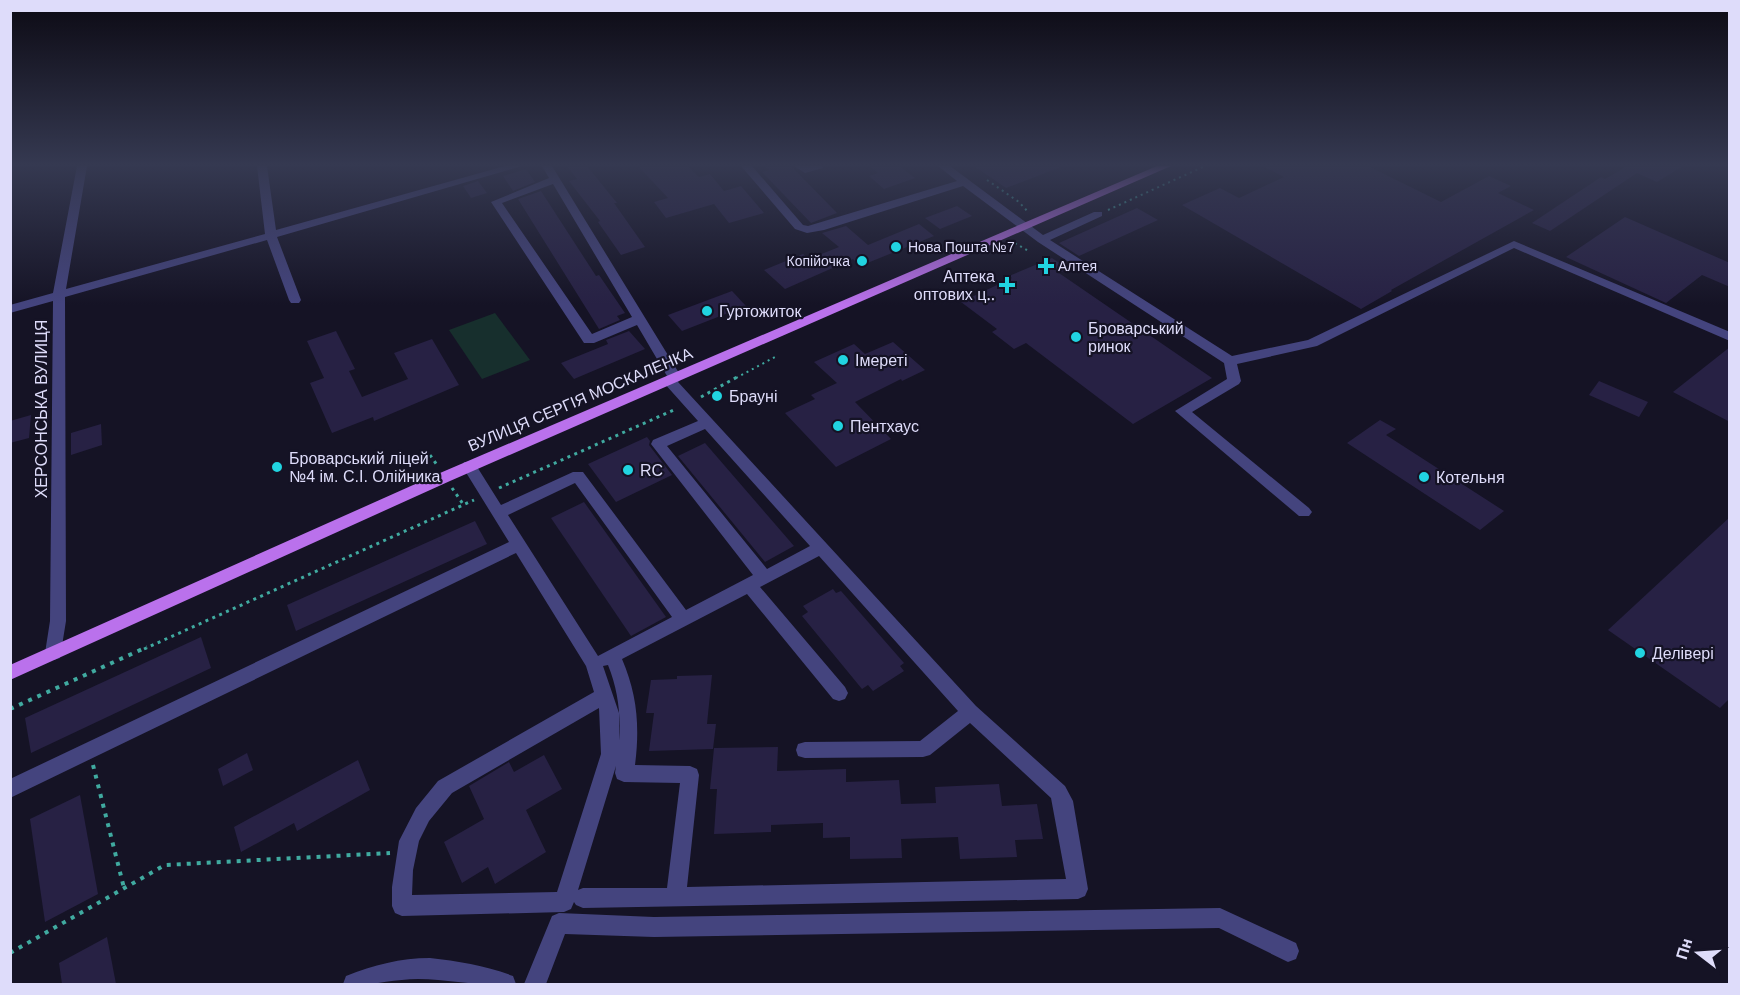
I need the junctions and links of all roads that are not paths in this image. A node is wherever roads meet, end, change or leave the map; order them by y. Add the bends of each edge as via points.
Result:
1 (74, 212) edge
2 (268, 212) edge
3 (349, 212) edge
4 (503, 212) edge
5 (575, 212) edge
6 (786, 212) edge
7 (869, 212) edge
8 (1003, 212) edge
9 (1060, 212) edge
10 (1098, 214) road end
11 (1024, 228) junction
12 (271, 237) junction
13 (1042, 240) junction
14 (59, 296) junction
15 (295, 300) dead end
16 (10, 309) edge
17 (639, 319) junction
18 (1730, 338) edge
19 (1230, 361) junction
20 (672, 379) junction
21 (707, 422) junction
22 (470, 466) junction
23 (500, 512) junction
24 (1304, 512) dead end
25 (520, 544) junction
26 (821, 548) junction
27 (757, 581) junction
28 (683, 619) junction
29 (54, 653) junction
30 (612, 655) junction
31 (594, 664) junction
32 (10, 673) edge
33 (839, 693) dead end
34 (606, 695) junction
35 (970, 712) junction
36 (805, 750) dead end
37 (10, 789) edge
38 (583, 898) dead end
39 (676, 898) junction
40 (1288, 951) dead end
41 (354, 984) edge
42 (506, 984) edge
43 (535, 984) edge

1 - 14 street, ХЕРСОНСЬКА ВУЛИЦЯ
2 - 12 street
3 - 12 street
4 - 17 street via 588,340
5 - 17 street
6 - 7 street via 807,230
8 - 11 street
9 - 11 main road, ВУЛИЦЯ СЕРГІЯ МОСКАЛЕНКА
10 - 13 street
11 - 13 street
11 - 20 main road, ВУЛИЦЯ СЕРГІЯ МОСКАЛЕНКА
12 - 14 street
12 - 15 street
13 - 19 street
14 - 16 street
14 - 29 street, ХЕРСОНСЬКА ВУЛИЦЯ via 58,621
17 - 20 street
18 - 19 street via 1515,244 1312,343
19 - 24 street via 1234,381 1182,411
20 - 21 street
20 - 22 main road, ВУЛИЦЯ СЕРГІЯ МОСКАЛЕНКА
21 - 26 street
21 - 27 street via 658,444
22 - 23 street
22 - 29 main road, ВУЛИЦЯ СЕРГІЯ МОСКАЛЕНКА
23 - 25 street
23 - 28 street via 578,476
25 - 31 street
25 - 37 street
26 - 27 street
26 - 35 street
27 - 28 street
27 - 33 street
28 - 30 street
29 - 32 main road, ВУЛИЦЯ СЕРГІЯ МОСКАЛЕНКА
30 - 31 street
30 - 39 street via 624,681 630,711 631,732 624,773 690,775
31 - 34 street
34 - 34 street via 445,787 427,807 404,852 402,906 564,902 610,754
35 - 36 street via 923,750
35 - 39 street via 1058,792 1063,801 1078,890
38 - 39 street
40 - 43 street via 1220,918 654,927 559,923
41 - 42 street via 386,972 421,968

